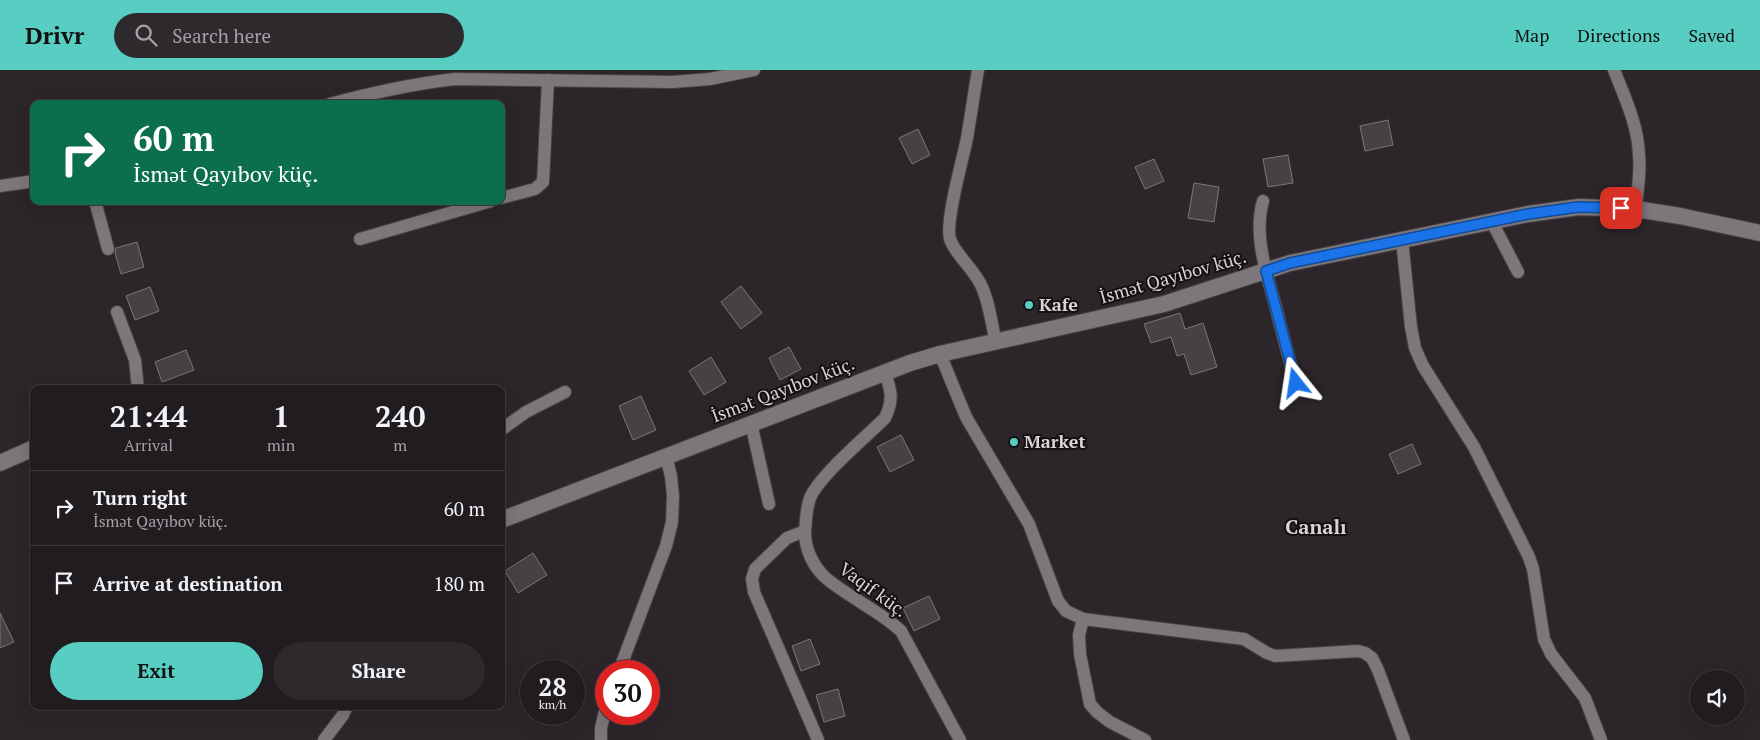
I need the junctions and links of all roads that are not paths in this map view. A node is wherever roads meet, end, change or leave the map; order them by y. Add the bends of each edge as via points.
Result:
1 (754, 70) edge
2 (978, 70) edge
3 (1614, 70) edge
4 (548, 80) junction
5 (344, 100) edge
6 (30, 182) edge
7 (0, 186) edge
8 (505, 197) edge
9 (1263, 201) dead end
10 (96, 205) edge
11 (477, 205) edge
12 (1636, 209) junction
13 (1492, 222) junction
14 (1760, 233) edge
15 (360, 239) dead end
16 (1402, 240) junction
17 (108, 249) dead end
18 (1266, 271) junction
19 (1518, 272) dead end
20 (117, 312) dead end
21 (996, 342) junction
22 (940, 354) junction
23 (885, 372) junction
24 (1296, 383) dead end
25 (138, 385) edge
26 (565, 392) dead end
27 (751, 423) junction
28 (505, 427) edge
29 (30, 450) edge
30 (666, 456) junction
31 (0, 463) edge
32 (769, 504) dead end
33 (505, 518) edge
34 (805, 531) junction
35 (1083, 619) junction
36 (623, 660) edge
37 (345, 710) edge
38 (602, 725) edge
39 (324, 740) edge
40 (601, 740) edge
41 (818, 740) edge
42 (960, 740) edge
43 (1145, 740) edge
44 (1404, 740) edge
45 (1602, 740) edge

1 - 4 street via 710,80 674,82
2 - 21 street via 949,223 950,239 981,284
3 - 12 street via 1636,129 1640,156
4 - 5 street via 455,79
4 - 8 street via 543,182 535,189
6 - 7 street
9 - 18 street via 1260,242
10 - 17 street
11 - 15 street
12 - 13 street, İsmət Qayıbov küç. via 1578,207
12 - 14 street, İsmət Qayıbov küç.
13 - 16 street, İsmət Qayıbov küç.
13 - 19 street
16 - 18 street, İsmət Qayıbov küç.
16 - 45 street via 1415,348 1474,447 1529,556 1544,639 1551,654 1586,698
18 - 21 street, İsmət Qayıbov küç. via 1164,304
18 - 24 street
20 - 25 street via 135,360
21 - 22 street, İsmət Qayıbov küç.
22 - 23 street, İsmət Qayıbov küç.
22 - 35 street via 966,417 1029,524 1058,600 1066,611
23 - 27 street, İsmət Qayıbov küç.
23 - 34 street, Vaqif küç. via 892,392 891,406 885,418 820,482 811,496
26 - 28 street
27 - 30 street, İsmət Qayıbov küç.
27 - 32 street
29 - 31 street
30 - 33 street, İsmət Qayıbov küç.
30 - 36 street via 673,496 672,522
34 - 41 street via 787,538 755,569 752,579 754,592
34 - 42 street, Vaqif küç. via 809,553 817,569 901,631
35 - 43 street via 1080,654 1090,704 1110,722
35 - 44 street via 1244,639 1275,656 1365,653 1372,658 1378,670
37 - 39 street
38 - 40 street

